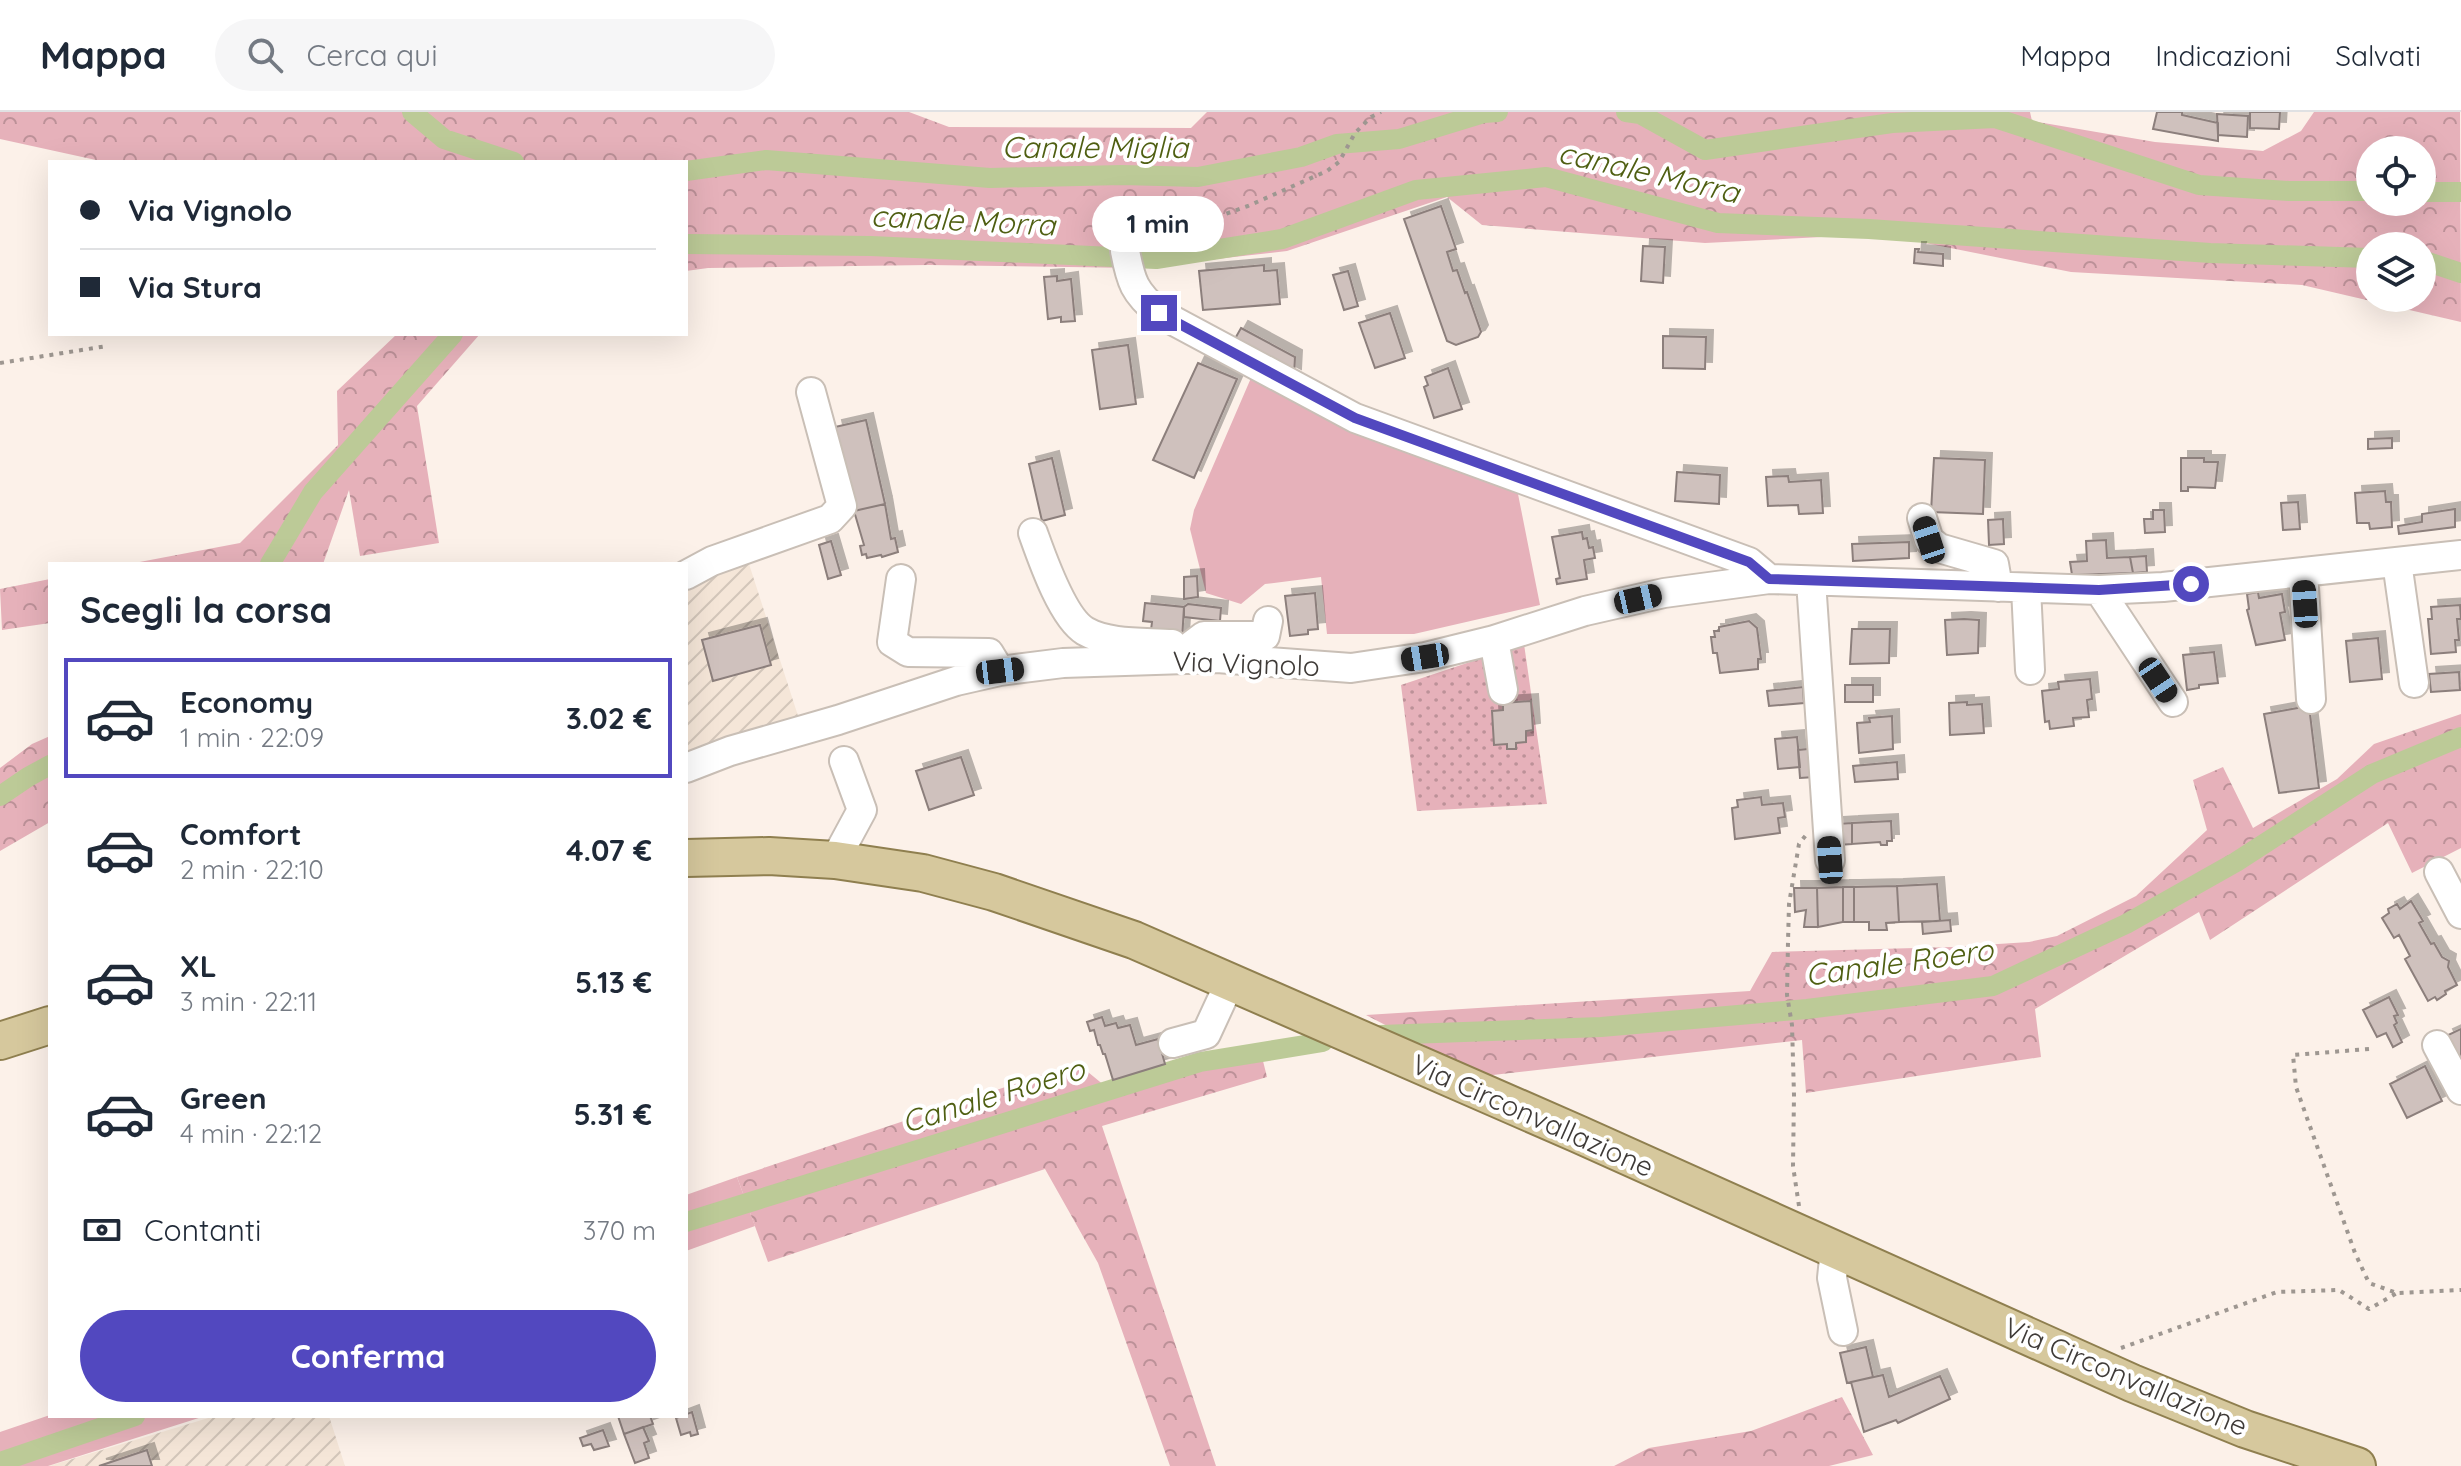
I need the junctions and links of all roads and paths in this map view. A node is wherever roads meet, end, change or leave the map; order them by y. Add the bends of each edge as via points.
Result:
1 (1381, 112) edge
2 (1127, 259) joint
3 (107, 346) dead end
4 (0, 363) edge
5 (811, 392) dead end
6 (1922, 518) dead end
7 (1033, 533) dead end
8 (2461, 555) edge
9 (2397, 562) junction
10 (2303, 572) junction
11 (688, 574) edge
12 (901, 579) dead end
13 (1769, 579) junction
14 (1811, 581) junction
15 (2012, 588) junction
16 (2099, 590) junction
17 (1268, 621) dead end
18 (1494, 640) junction
19 (1192, 652) junction
20 (2030, 670) dead end
21 (1000, 671) junction
22 (2414, 683) dead end
23 (1503, 690) dead end
24 (2311, 699) dead end
25 (2173, 702) dead end
26 (844, 761) dead end
27 (688, 767) edge
28 (1827, 809) junction
29 (688, 858) edge
30 (835, 860) junction
31 (1830, 860) dead end
32 (2439, 872) dead end
33 (2461, 914) edge
34 (1230, 982) junction
35 (46, 1030) edge
36 (0, 1041) edge
37 (1173, 1043) dead end
38 (2437, 1045) dead end
39 (2369, 1049) dead end
40 (2461, 1090) edge
41 (1819, 1242) junction
42 (2461, 1290) edge
43 (2397, 1293) junction
44 (1843, 1331) dead end
45 (2085, 1361) junction
46 (2357, 1466) edge

1 - 2 path via 1355,133 1346,152 1327,171 1191,226 1132,234
2 - 13 street via 1140,297 1159,313 1355,418 1749,562
3 - 4 path
5 - 11 street via 842,506 830,519
6 - 15 street via 1929,540 1939,548 1994,564
7 - 19 street via 1047,572 1085,631
8 - 9 street, Via Vignolo
9 - 10 street, Via Vignolo
9 - 22 street
10 - 16 street, Via Vignolo
10 - 24 street
12 - 21 street via 892,642 908,652 989,653
13 - 14 street, Via Vignolo
13 - 18 street, Via Vignolo via 1664,593
14 - 15 street, Via Vignolo
14 - 28 street
15 - 16 street, Via Vignolo
15 - 20 street
16 - 25 street
17 - 19 street via 1265,636 1204,636
18 - 19 street, Via Vignolo via 1351,668
18 - 23 street
19 - 21 street, Via Vignolo
21 - 27 street, Via Vignolo
26 - 30 street via 862,810
28 - 31 street
28 - 41 path via 1799,844 1789,904 1787,995 1793,1166
29 - 30 main road, Via Circonvallazione
30 - 34 main road, Via Circonvallazione via 923,873 994,892 1134,940
32 - 33 street
34 - 37 street via 1206,1034
34 - 41 main road, Via Circonvallazione
35 - 36 main road
38 - 40 street
39 - 43 path via 2293,1055 2296,1087 2369,1283
41 - 44 street
41 - 45 main road, Via Circonvallazione
42 - 43 path
43 - 45 path via 2369,1309 2339,1290 2277,1292
45 - 46 main road, Via Circonvallazione via 2245,1429

